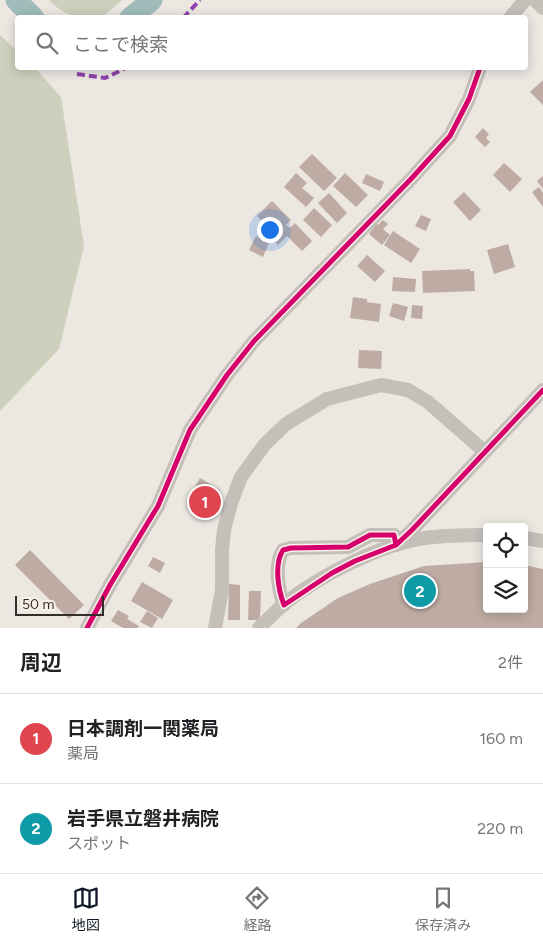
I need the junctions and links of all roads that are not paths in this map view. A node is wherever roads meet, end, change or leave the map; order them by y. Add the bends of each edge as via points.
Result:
1 (525, 0) edge
2 (535, 0) edge
3 (543, 8) edge
4 (512, 15) edge
5 (479, 70) edge
6 (543, 390) edge
7 (485, 452) junction
8 (483, 535) edge
9 (528, 539) edge
10 (543, 541) edge
11 (396, 545) junction
12 (284, 604) junction
13 (217, 627) edge
14 (87, 628) edge
15 (259, 628) edge

1 - 4 street
2 - 3 street
5 - 14 street via 450,136 254,341 227,374 190,430 158,506
6 - 7 street
7 - 11 street
7 - 13 street via 428,402 408,390 381,385 327,399 286,424 265,444 241,477 231,503 224,530
8 - 11 street via 424,538
9 - 10 street
11 - 12 street via 332,573
11 - 12 street via 394,535 370,535 348,547 283,550 279,556 278,583
12 - 15 street

